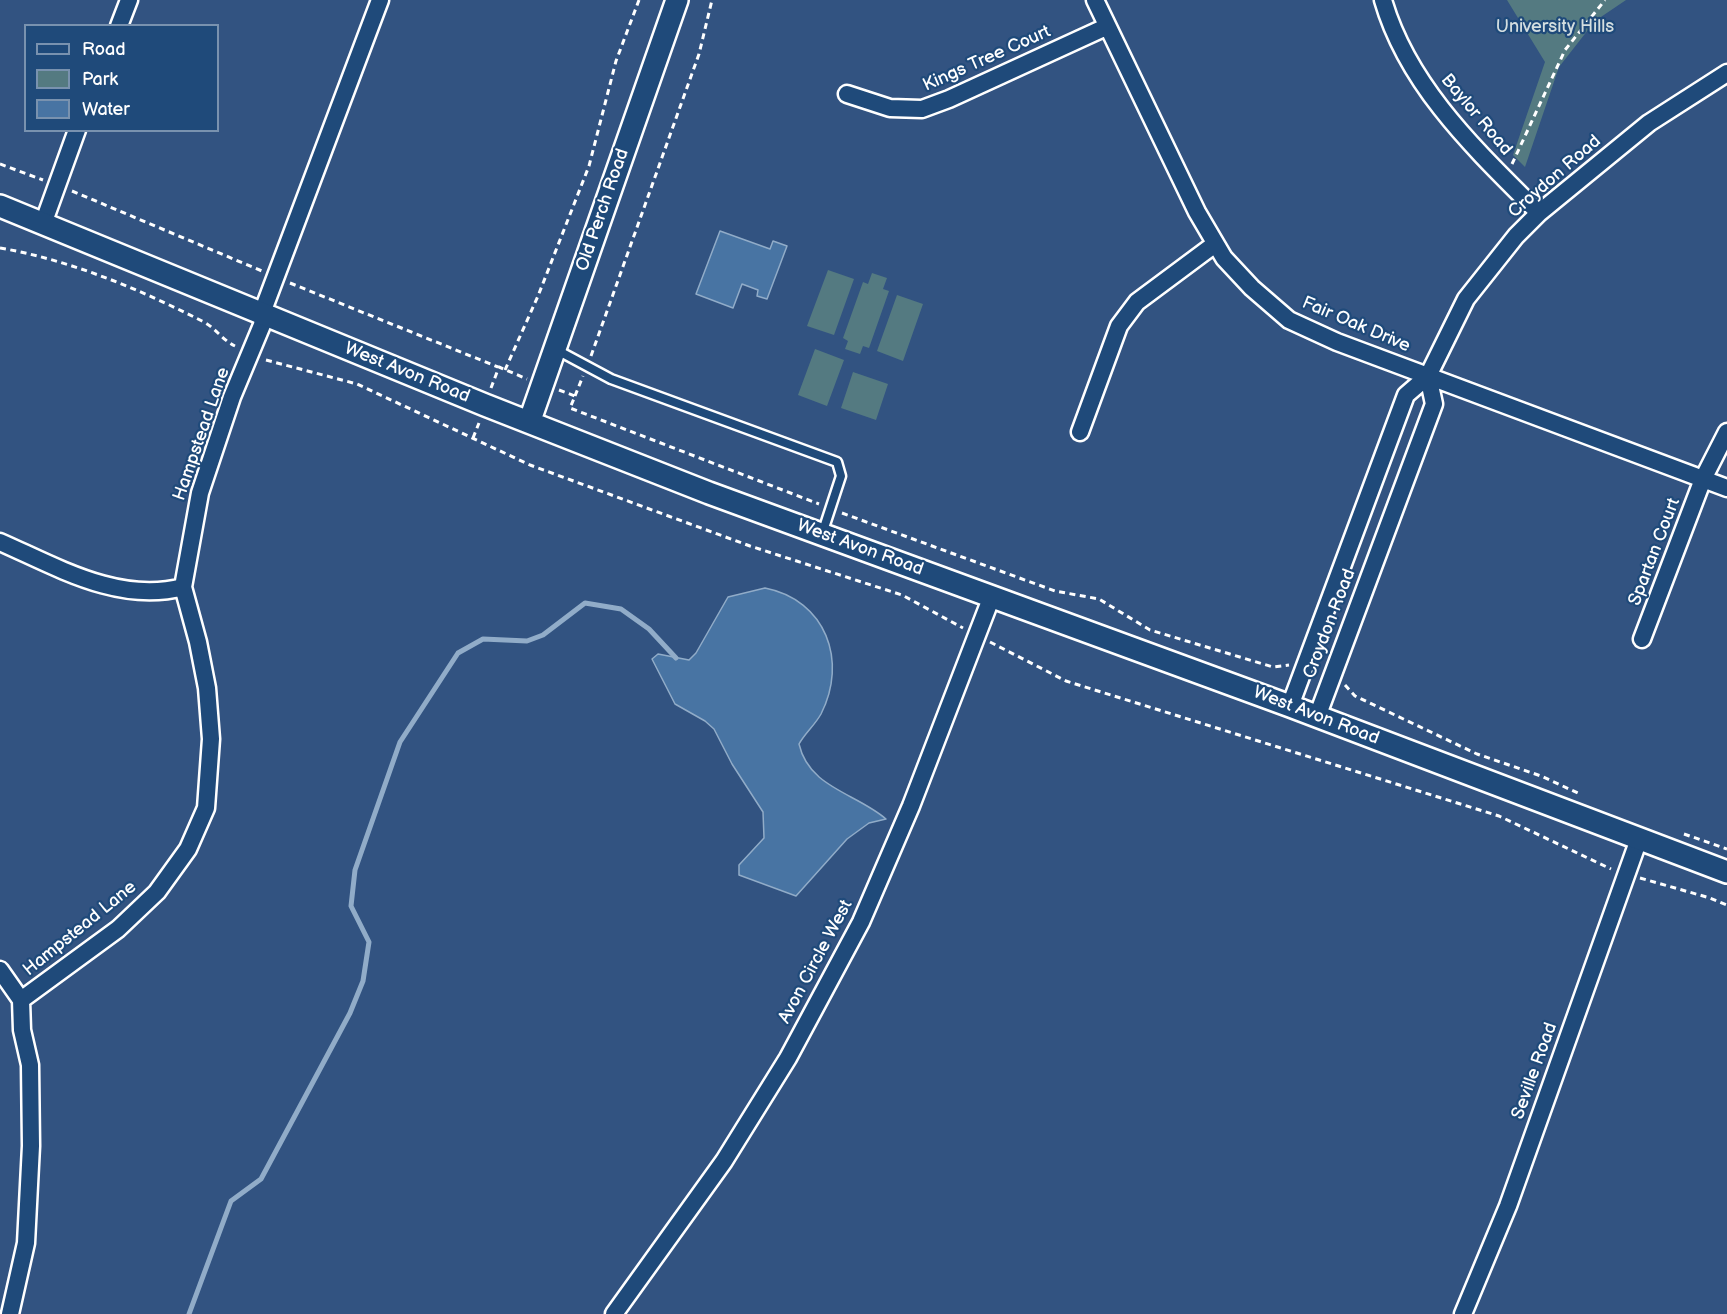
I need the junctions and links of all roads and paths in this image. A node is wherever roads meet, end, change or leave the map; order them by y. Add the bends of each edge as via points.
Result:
1 (129, 0) edge
2 (380, 0) edge
3 (639, 0) edge
4 (677, 0) edge
5 (712, 0) edge
6 (1095, 0) edge
7 (1383, 0) edge
8 (1605, 0) edge
9 (120, 24) edge
10 (1106, 27) junction
11 (1727, 73) edge
12 (847, 94) dead end
13 (76, 132) edge
14 (0, 164) edge
15 (38, 178) dead end
16 (1505, 179) junction
17 (70, 190) dead end
18 (0, 206) edge
19 (1539, 213) junction
20 (44, 224) junction
21 (1215, 244) junction
22 (0, 248) edge
23 (255, 269) dead end
24 (288, 282) dead end
25 (265, 315) junction
26 (555, 348) junction
27 (251, 353) junction
28 (587, 366) junction
29 (499, 367) junction
30 (505, 370) junction
31 (1428, 376) junction
32 (522, 377) dead end
33 (491, 387) dead end
34 (558, 390) dead end
35 (575, 396) junction
36 (530, 420) junction
37 (480, 422) dead end
38 (1080, 432) dead end
39 (1727, 432) edge
40 (473, 438) junction
41 (1703, 479) junction
42 (1727, 488) edge
43 (831, 508) junction
44 (822, 534) junction
45 (0, 542) edge
46 (183, 587) junction
47 (992, 596) junction
48 (976, 635) junction
49 (1642, 639) dead end
50 (1292, 664) dead end
51 (1344, 684) dead end
52 (1290, 706) junction
53 (1317, 717) junction
54 (1582, 795) dead end
55 (1674, 831) dead end
56 (1639, 839) junction
57 (1727, 849) edge
58 (1727, 872) edge
59 (1626, 874) junction
60 (1727, 905) edge
61 (0, 969) edge
62 (21, 1000) junction
63 (10, 1314) edge
64 (614, 1314) edge
65 (1464, 1314) edge

1 - 9 street
2 - 25 street, Hampstead Lane via 265,305
3 - 30 path via 616,61 590,166
4 - 26 street, Old Perch Road
5 - 28 path via 699,54
6 - 10 street, Fair Oak Drive
7 - 16 street, Baylor Road via 1403,52 1442,111
8 - 16 path via 1565,50
10 - 12 street, Kings Tree Court via 922,109 890,108
10 - 21 street, Fair Oak Drive
11 - 19 street, Croydon Road via 1649,123
13 - 20 street
14 - 15 path
16 - 19 street, Baylor Road
17 - 23 path
18 - 20 street, West Avon Road
19 - 31 street, Croydon Road via 1466,299
20 - 25 street, West Avon Road
21 - 31 street, Fair Oak Drive via 1252,288 1289,320
21 - 38 street via 1137,302 1125,318
22 - 27 path via 41,255 134,289 206,323 230,344
24 - 29 path
25 - 27 street, Hampstead Lane
25 - 36 street, West Avon Road
26 - 28 lane
26 - 36 street, Old Perch Road
27 - 40 path via 276,365 357,384
27 - 46 street, Hampstead Lane via 200,493
28 - 35 path
28 - 43 lane via 837,462 841,476
29 - 30 path
29 - 33 path
30 - 32 path
31 - 41 street, Fair Oak Drive
31 - 52 street, Croydon Road via 1406,395
31 - 53 street, Croydon Road via 1434,404
34 - 35 path
35 - 43 path via 570,408
36 - 44 street, West Avon Road
37 - 40 path
39 - 41 street, Spartan Court
40 - 48 path via 530,465 750,546 902,595
41 - 42 street, Fair Oak Drive
41 - 49 street, Spartan Court
43 - 44 lane
43 - 50 path via 1055,591 1099,599 1150,630 1272,667
44 - 47 street, West Avon Road
45 - 46 street via 89,581 121,590 165,592
46 - 62 street, Hampstead Lane via 207,688 211,739 206,808 188,849 157,892 118,929
47 - 48 street, Avon Circle West
47 - 52 street, West Avon Road
48 - 59 path via 1066,681 1488,813
48 - 64 street, Avon Circle West via 911,806 861,922 788,1058 724,1161
51 - 54 path via 1355,696 1477,754
52 - 53 street, West Avon Road
53 - 56 street, West Avon Road
55 - 57 path
56 - 58 street, West Avon Road
56 - 59 street, Seville Road
59 - 60 path
59 - 65 street, Seville Road via 1508,1206
61 - 62 street
62 - 63 street via 22,1030 30,1065 31,1146 26,1243

